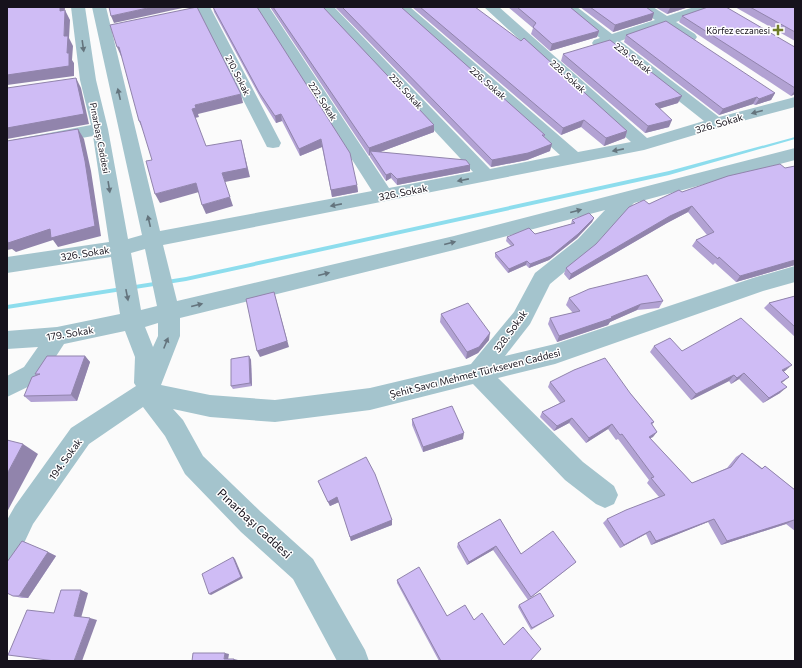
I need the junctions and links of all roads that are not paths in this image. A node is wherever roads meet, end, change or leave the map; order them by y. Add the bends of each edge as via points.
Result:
1 (78, 7) edge
2 (99, 7) edge
3 (262, 7) edge
4 (326, 7) edge
5 (402, 7) edge
6 (491, 7) edge
7 (570, 7) edge
8 (644, 7) edge
9 (707, 7) edge
10 (207, 8) edge
11 (189, 12) edge
12 (665, 20) junction
13 (610, 40) junction
14 (704, 47) edge
15 (583, 48) edge
16 (787, 100) edge
17 (716, 123) junction
18 (100, 129) junction
19 (273, 143) dead end
20 (644, 145) junction
21 (7, 146) edge
22 (794, 156) edge
23 (574, 158) junction
24 (486, 176) junction
25 (384, 195) junction
26 (628, 197) junction
27 (119, 248) junction
28 (155, 249) junction
29 (7, 265) edge
30 (795, 274) edge
31 (169, 312) junction
32 (132, 321) junction
33 (57, 336) junction
34 (7, 340) edge
35 (478, 373) junction
36 (7, 387) edge
37 (146, 392) junction
38 (605, 495) dead end
39 (7, 548) edge
40 (354, 661) edge

1 -> 18 street, Pınarbaşı Caddesi via 81,81
28 -> 2 street via 112,29
3 - 25 street, 222. Sokak
4 - 24 street, 225. Sokak
5 - 23 street, 226. Sokak
6 - 20 street, 228. Sokak via 555,56
7 - 13 street, 229. Sokak
8 - 12 street
9 - 12 street
10 - 11 street
10 - 19 street, 210. Sokak
12 - 13 street
12 - 14 street
13 - 15 street
13 - 17 street, 229. Sokak
16 -> 17 street, 326. Sokak
17 - 20 street, 326. Sokak
18 - 21 street
18 -> 27 street, Pınarbaşı Caddesi
20 -> 23 street, 326. Sokak
22 - 26 street
23 - 24 street, 326. Sokak
24 -> 25 street, 326. Sokak
25 -> 28 street, 326. Sokak
31 -> 26 street via 454,243
26 - 35 street, 328. Sokak via 585,244 542,279 522,318
27 - 28 street, 326. Sokak
27 - 29 street, 326. Sokak
27 -> 32 street, Pınarbaşı Caddesi
28 - 31 street
30 - 35 street, Şehit Savcı Mehmet Türkseven Caddesi via 555,354
31 - 32 street
37 -> 31 street via 169,336
32 - 33 street, 179. Sokak
32 - 37 street, Pınarbaşı Caddesi via 146,357
33 - 34 street, 179. Sokak
33 - 36 street via 32,374
35 - 37 street, Şehit Savcı Mehmet Türkseven Caddesi via 370,399 275,411 210,406
35 - 38 street via 574,471
37 - 39 street, 194. Sokak via 80,436 24,515
37 - 40 street, Pınarbaşı Caddesi via 174,428 194,465 303,569

